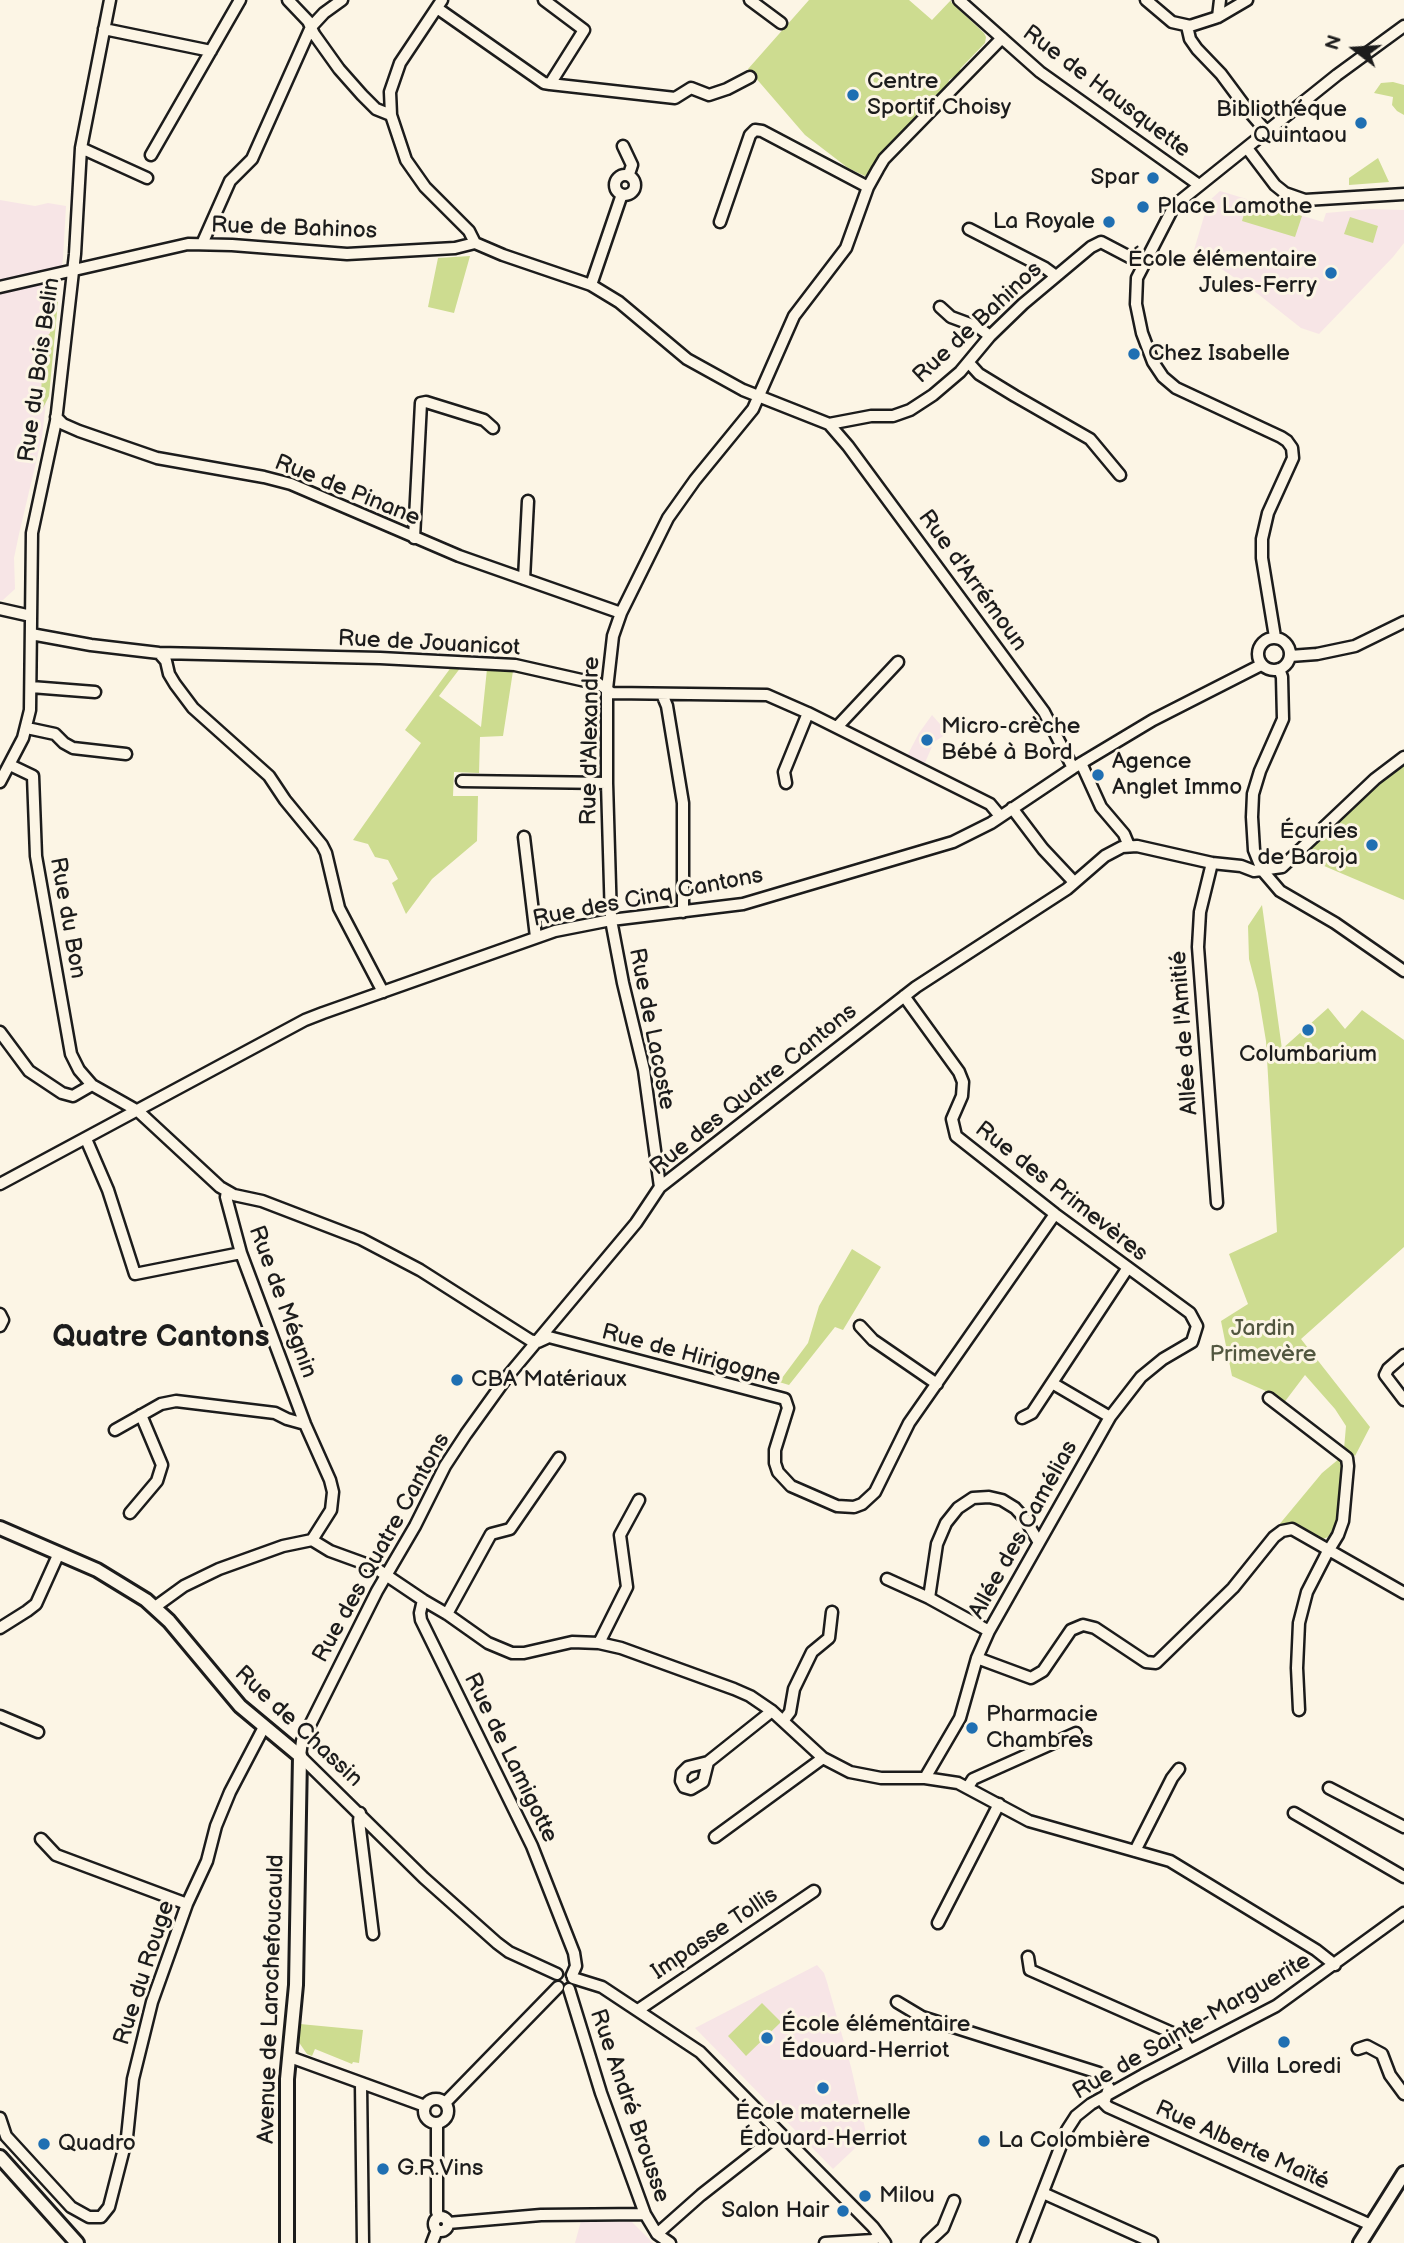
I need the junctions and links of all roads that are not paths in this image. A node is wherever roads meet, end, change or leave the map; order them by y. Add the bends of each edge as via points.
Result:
1 (110, 0) edge
2 (240, 0) edge
3 (288, 0) edge
4 (342, 0) edge
5 (544, 0) edge
6 (750, 0) edge
7 (959, 0) edge
8 (1146, 0) edge
9 (1220, 0) edge
10 (1247, 0) edge
11 (440, 4) edge
12 (1219, 16) junction
13 (781, 23) dead end
14 (1186, 26) junction
15 (1404, 26) edge
16 (311, 27) junction
17 (104, 29) junction
18 (1002, 38) junction
19 (211, 51) junction
20 (750, 77) dead end
21 (550, 84) junction
22 (391, 115) junction
23 (1266, 131) junction
24 (623, 146) dead end
25 (82, 148) junction
26 (1247, 148) junction
27 (151, 155) dead end
28 (629, 174) junction
29 (147, 178) dead end
30 (1199, 185) junction
31 (867, 187) junction
32 (1404, 194) edge
33 (621, 197) junction
34 (720, 222) dead end
35 (970, 229) dead end
36 (475, 243) junction
37 (202, 244) junction
38 (1143, 264) junction
39 (73, 269) junction
40 (1056, 276) junction
41 (591, 285) junction
42 (0, 287) edge
43 (940, 307) dead end
44 (990, 336) junction
45 (969, 363) junction
46 (760, 397) junction
47 (56, 417) junction
48 (829, 424) junction
49 (493, 428) dead end
50 (1120, 475) dead end
51 (528, 501) dead end
52 (414, 538) junction
53 (524, 579) junction
54 (0, 609) edge
55 (621, 612) junction
56 (31, 617) junction
57 (1404, 622) edge
58 (31, 634) junction
59 (1275, 637) junction
60 (159, 653) junction
61 (1290, 656) junction
62 (898, 662) dead end
63 (1261, 665) junction
64 (1279, 669) junction
65 (31, 687) junction
66 (607, 689) junction
67 (95, 692) dead end
68 (662, 694) junction
69 (808, 713) junction
70 (837, 727) junction
71 (27, 728) junction
72 (126, 754) dead end
73 (1404, 757) edge
74 (10, 765) junction
75 (1077, 766) junction
76 (462, 781) dead end
77 (0, 782) edge
78 (607, 783) junction
79 (786, 783) dead end
80 (1012, 808) junction
81 (1000, 816) junction
82 (524, 837) dead end
83 (1129, 846) junction
84 (1212, 863) junction
85 (1262, 870) junction
86 (1074, 882) junction
87 (683, 912) junction
88 (611, 920) junction
89 (536, 937) junction
90 (1404, 971) edge
91 (383, 992) junction
92 (904, 996) junction
93 (0, 1032) edge
94 (92, 1085) junction
95 (138, 1111) junction
96 (86, 1139) junction
97 (0, 1184) edge
98 (660, 1187) junction
99 (227, 1191) junction
100 (1217, 1203) dead end
101 (1055, 1214) junction
102 (241, 1254) junction
103 (1127, 1269) junction
104 (0, 1314) edge
105 (0, 1326) edge
106 (860, 1326) dead end
107 (1197, 1330) joint
108 (538, 1342) junction
109 (1404, 1355) edge
110 (1052, 1383) junction
111 (937, 1384) junction
112 (1269, 1398) dead end
113 (1404, 1400) edge
114 (141, 1415) junction
115 (1110, 1417) junction
116 (1022, 1418) dead end
117 (305, 1424) junction
118 (115, 1430) dead end
119 (559, 1458) dead end
120 (639, 1500) dead end
121 (130, 1513) dead end
122 (0, 1528) edge
123 (312, 1539) junction
124 (1038, 1541) junction
125 (1329, 1549) junction
126 (59, 1553) junction
127 (385, 1576) junction
128 (887, 1579) dead end
129 (1404, 1593) edge
130 (929, 1598) junction
131 (423, 1601) junction
132 (155, 1607) junction
133 (832, 1612) dead end
134 (447, 1614) junction
135 (0, 1628) edge
136 (989, 1631) junction
137 (598, 1643) junction
138 (977, 1658) junction
139 (1299, 1710) dead end
140 (772, 1711) junction
141 (0, 1716) edge
142 (783, 1721) junction
143 (264, 1727) junction
144 (38, 1732) dead end
145 (1076, 1733) dead end
146 (300, 1756) junction
147 (823, 1758) junction
148 (708, 1762) dead end
149 (1179, 1769) dead end
150 (925, 1778) junction
151 (968, 1787) junction
152 (1329, 1788) dead end
153 (999, 1804) junction
154 (360, 1813) junction
155 (1294, 1813) dead end
156 (1404, 1827) edge
157 (715, 1837) dead end
158 (41, 1839) dead end
159 (1135, 1851) junction
160 (1404, 1877) edge
161 (814, 1891) dead end
162 (187, 1904) junction
163 (1404, 1913) edge
164 (938, 1923) dead end
165 (373, 1934) dead end
166 (1028, 1957) dead end
167 (1335, 1965) junction
168 (568, 1982) junction
169 (897, 2002) dead end
170 (638, 2010) junction
171 (1189, 2049) junction
172 (1358, 2049) dead end
173 (290, 2057) junction
174 (360, 2084) junction
175 (1404, 2094) edge
176 (1105, 2096) junction
177 (445, 2103) junction
178 (425, 2106) junction
179 (0, 2118) edge
180 (436, 2123) junction
181 (780, 2133) junction
182 (0, 2157) edge
183 (1404, 2173) edge
184 (1043, 2193) junction
185 (954, 2201) dead end
186 (645, 2214) junction
187 (443, 2220) junction
188 (1371, 2225) junction
189 (657, 2234) junction
190 (882, 2239) edge
191 (1152, 2242) edge
192 (77, 2243) edge
193 (287, 2243) edge
194 (363, 2243) edge
195 (432, 2243) edge
196 (670, 2243) edge
197 (825, 2243) edge
198 (927, 2243) edge
199 (1023, 2243) edge
200 (1360, 2243) edge

1 - 17 street, Rue du Bois Belin
2 - 19 street
3 - 16 street
4 - 16 street
5 - 21 street via 584,30
6 - 13 street
7 - 18 street, Rue de Hausquette
8 - 14 street via 1172,22
9 - 12 street
10 - 12 street
11 - 21 street
11 - 22 street via 400,64 390,92
12 - 14 street
14 - 23 street via 1197,49
15 - 23 street
16 - 22 street via 362,95 376,109
16 - 37 street via 251,159 230,181
17 - 19 street
17 - 25 street, Rue du Bois Belin
18 - 30 street, Rue de Hausquette via 1064,90
18 - 31 street, Rue d'Alexandre via 884,159
19 - 27 street
20 - 21 street via 709,95 691,88 676,97
22 - 36 street via 406,160
23 - 26 street
24 - 28 street via 632,165
25 - 29 street
25 - 39 street, Rue du Bois Belin
26 - 30 street
26 - 32 street via 1275,185 1305,200
28 - 33 street via 636,188
28 - 33 street via 615,179
30 - 38 street via 1173,208
31 - 34 street via 755,130
31 - 46 street, Rue d'Alexandre via 846,248 794,316
33 - 41 street
35 - 40 street
36 - 37 street, Rue de Bahinos via 347,254
36 - 41 street
37 - 39 street, Rue de Bahinos
38 - 40 street, Rue de Bahinos via 1101,242
38 - 59 street via 1136,304 1142,333 1163,377 1176,388 1281,437 1292,448 1293,458 1268,513 1262,539
39 - 42 street, Rue de Bahinos
39 - 47 street, Rue du Bois Belin
40 - 44 street, Rue de Bahinos
41 - 46 street via 687,359
43 - 44 street
44 - 45 street, Rue de Bahinos
45 - 48 street, Rue de Bahinos via 910,410
45 - 50 street via 979,374 1090,439
46 - 48 street
46 - 55 street, Rue d'Alexandre via 668,518
47 - 52 street, Rue de Pinane via 63,424 157,458 290,484
47 - 56 street, Rue du Bois Belin via 32,533
48 - 75 street, Rue d'Arrémoun via 1044,712
49 - 52 street via 484,420 421,403
51 - 53 street
52 - 53 street, Rue de Pinane
53 - 55 street, Rue de Pinane
54 - 56 street
55 - 66 street, Rue d'Alexandre via 613,636
56 - 58 street, Rue du Bois Belin
57 - 61 street via 1355,646
58 - 60 street, Rue de Jouanicot
58 - 65 street, Rue du Bois Belin
59 - 61 street via 1288,645
59 - 63 street via 1260,644
60 - 66 street, Rue de Jouanicot via 491,663
60 - 91 street via 193,708 269,776 322,845 339,908
61 - 64 street
62 - 70 street
63 - 64 street
63 - 75 street, Rue des Cinq Cantons via 1153,720
64 - 85 street via 1283,719 1253,794 1254,850
65 - 67 street
65 - 71 street, Rue du Bois Belin
66 - 68 street, Rue de Jouanicot via 612,693
66 - 78 street, Rue d'Alexandre
68 - 69 street, Rue de Jouanicot via 767,695
68 - 87 street via 683,803
69 - 70 street, Rue de Jouanicot
69 - 79 street via 784,772
70 - 81 street, Rue de Jouanicot via 990,804
71 - 72 street via 55,734 73,748
71 - 74 street, Rue du Bois Belin
73 - 85 street via 1288,863
74 - 77 street, Rue du Bois Belin
74 - 94 street, Rue du Bon via 33,776 36,856 71,1054
75 - 80 street, Rue des Cinq Cantons
75 - 83 street, Rue d'Arrémoun
76 - 78 street
78 - 88 street, Rue d'Alexandre
80 - 81 street, Rue des Cinq Cantons
80 - 86 street
81 - 87 street, Rue des Cinq Cantons via 962,838 922,852 743,904
82 - 89 street
83 - 84 street
83 - 86 street, Rue des Quatre Cantons via 1105,856
84 - 85 street
84 - 100 street, Allée de l'Amitié via 1200,912 1198,947
85 - 90 street via 1280,891
86 - 92 street, Rue des Quatre Cantons
87 - 88 street, Rue des Cinq Cantons
88 - 89 street, Rue des Cinq Cantons
88 - 98 street, Rue de Lacoste via 644,1070
89 - 91 street, Rue des Cinq Cantons
91 - 95 street, Rue des Cinq Cantons via 305,1020
92 - 98 street, Rue des Quatre Cantons
92 - 101 street, Rue des Primevères via 963,1082 952,1119 956,1136
93 - 94 street via 29,1071 62,1093 73,1096
94 - 95 street, Rue de Hirigogne
95 - 96 street, Rue des Cinq Cantons
95 - 99 street, Rue de Hirigogne
96 - 97 street, Rue des Cinq Cantons
96 - 102 street via 135,1274
98 - 108 street, Rue des Quatre Cantons
99 - 102 street, Rue de Mégnin
99 - 108 street, Rue de Hirigogne via 368,1243
101 - 103 street, Rue des Primevères
101 - 111 street, Rue de Hirigogne
102 - 117 street, Rue de Mégnin
103 - 107 street, Rue des Primevères via 1190,1313
103 - 110 street
104 - 105 street
106 - 111 street
107 - 115 street, Allée des Camélias via 1195,1339 1141,1377
108 - 111 street, Rue de Hirigogne via 549,1337 785,1399 788,1408 775,1450 778,1472 791,1486 836,1506 862,1504 874,1492 909,1423
108 - 127 street, Rue des Quatre Cantons via 445,1466
109 - 113 street via 1385,1376
110 - 115 street
110 - 116 street via 1032,1413
112 - 125 street via 1347,1458 1343,1521
114 - 117 street via 176,1401 275,1413
114 - 118 street
114 - 121 street via 162,1465 157,1481
115 - 124 street, Allée des Camélias
117 - 123 street, Rue de Mégnin via 332,1492 331,1510
119 - 134 street via 510,1529 491,1534
120 - 137 street via 620,1535 627,1587
122 - 126 main road, Rue de Chassin
123 - 127 street
123 - 132 street via 219,1569
124 - 130 street via 1015,1508 1002,1500 973,1498 958,1507 946,1523 937,1544
124 - 136 street, Allée des Camélias
125 - 129 street
125 - 138 street via 1292,1529 1282,1531 1233,1588 1156,1663 1146,1662 1083,1625 1070,1630 1043,1671 1031,1678
125 - 139 street via 1307,1592 1299,1622
126 - 132 main road, Rue de Chassin via 97,1570
126 - 135 street via 36,1604
127 - 131 street
127 - 146 street, Rue des Quatre Cantons via 302,1741
128 - 130 street
130 - 136 street
131 - 134 street
131 - 168 street, Rue de Lamigotte via 421,1620 531,1846 576,1959
132 - 143 main road, Rue de Chassin via 221,1686
133 - 142 street via 829,1638 812,1652
134 - 137 street via 488,1643 512,1653 572,1642
136 - 138 street, Allée des Camélias
137 - 140 street via 734,1689
138 - 150 street, Allée des Camélias via 960,1718
140 - 142 street
140 - 148 street
141 - 144 street
142 - 147 street
143 - 146 main road, Rue de Chassin
143 - 162 street, Rue du Rouge via 230,1793
145 - 151 street via 973,1779
146 - 154 street, Rue de Chassin
146 - 173 main road, Avenue de Larochefoucauld via 296,1985
147 - 150 street via 863,1776
147 - 157 street
149 - 159 street
150 - 151 street
151 - 153 street
152 - 156 street
153 - 159 street via 1030,1821
153 - 164 street
154 - 165 street
154 - 168 street, Rue de Chassin via 497,1943 557,1974 565,1971
155 - 160 street
158 - 162 street via 57,1855
159 - 167 street via 1179,1865
161 - 170 street, Impasse Tollis
162 - 179 street, Rue du Rouge via 152,2002 138,2052 127,2137 108,2207 98,2218 71,2207 6,2136
163 - 167 street, Rue de Sainte-Marguerite
166 - 171 street via 1030,1970 1177,2035
167 - 171 street, Rue de Sainte-Marguerite via 1276,2006
168 - 170 street via 602,1987
168 - 177 street
168 - 186 street, Rue André Brousse via 601,2094
169 - 176 street via 922,2017 1099,2073 1109,2088
170 - 181 street via 704,2055
171 - 176 street, Rue de Sainte-Marguerite
172 - 175 street via 1367,2046 1382,2054 1390,2076
173 - 174 street
173 - 193 main road, Avenue de Larochefoucauld
174 - 178 street
174 - 194 street
176 - 184 street, Rue de Sainte-Marguerite via 1076,2116 1067,2130
176 - 188 street, Rue Alberte Maïté via 1104,2102 1116,2110
177 - 178 street via 436,2099
177 - 180 street via 447,2116
178 - 180 street via 425,2117
180 - 187 street via 437,2212
181 - 189 street
181 - 190 street
182 - 192 main road
183 - 188 main road
184 - 191 street
184 - 199 street, Rue de Sainte-Marguerite
185 - 198 street via 943,2228
186 - 187 street
186 - 189 street, Rue André Brousse
187 - 195 street via 434,2223 437,2230
188 - 200 main road
189 - 196 street
190 - 197 street

